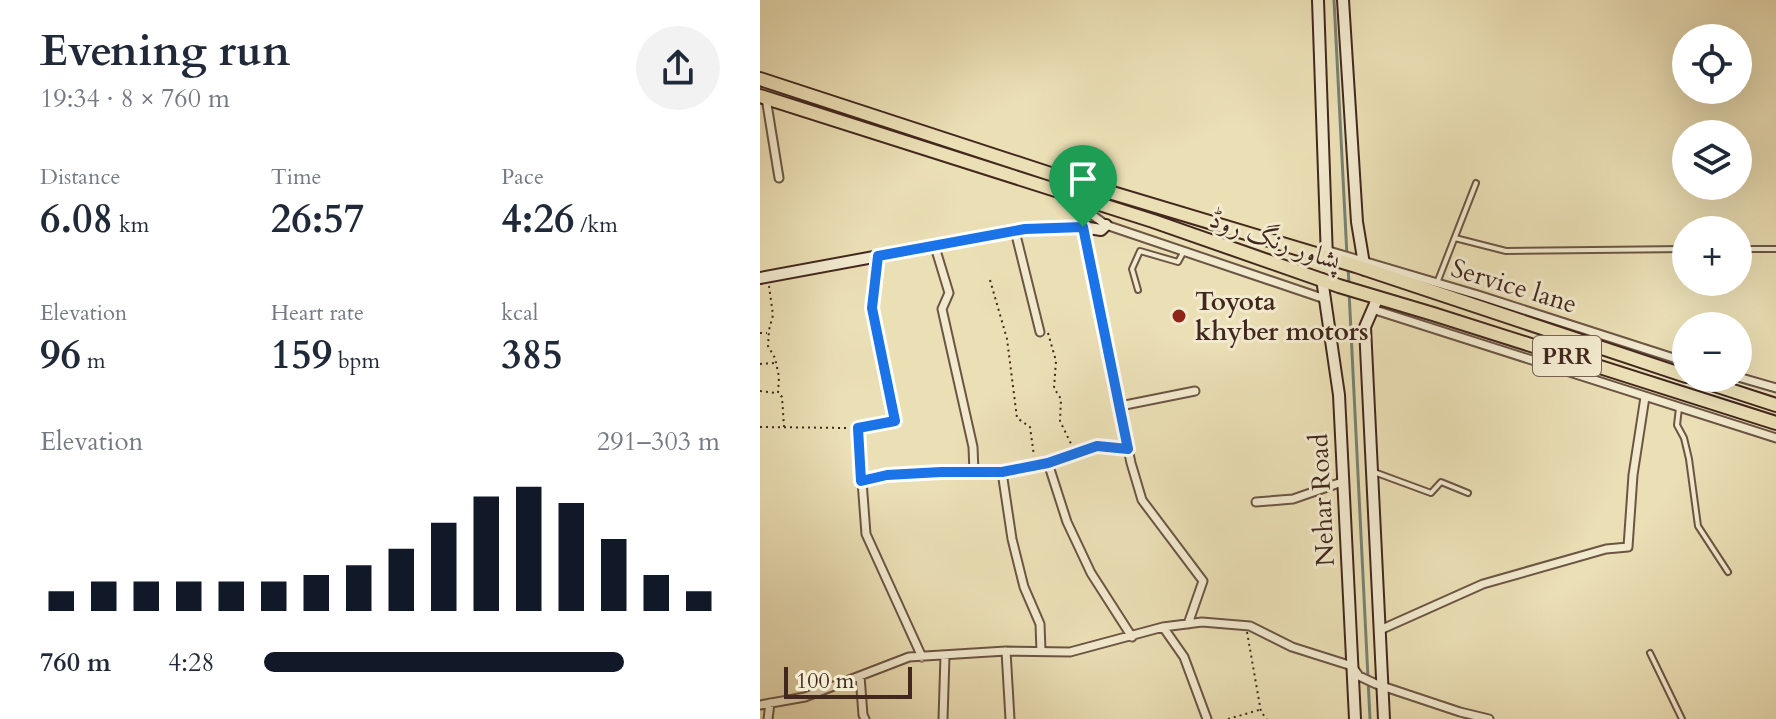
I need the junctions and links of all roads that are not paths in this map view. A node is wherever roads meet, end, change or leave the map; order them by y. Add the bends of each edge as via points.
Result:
1 (1318, 0) edge
2 (1343, 0) edge
3 (760, 79) edge
4 (763, 97) edge
5 (959, 144) junction
6 (985, 153) junction
7 (952, 158) junction
8 (980, 166) junction
9 (779, 178) dead end
10 (1476, 183) dead end
11 (1062, 193) junction
12 (1106, 225) junction
13 (1083, 227) junction
14 (1015, 231) junction
15 (1455, 238) junction
16 (935, 247) junction
17 (1672, 249) edge
18 (1752, 249) edge
19 (1776, 249) edge
20 (1184, 251) junction
21 (878, 256) junction
22 (1331, 257) junction
23 (1361, 266) junction
24 (764, 277) edge
25 (1322, 279) junction
26 (1435, 288) junction
27 (1138, 290) dead end
28 (1325, 299) junction
29 (1375, 303) junction
30 (1040, 332) road end
31 (1672, 358) edge
32 (1672, 371) edge
33 (1752, 381) edge
34 (1776, 388) edge
35 (1195, 391) dead end
36 (1736, 392) edge
37 (1645, 397) junction
38 (1770, 403) edge
39 (1120, 406) junction
40 (1679, 408) junction
41 (1762, 418) junction
42 (1776, 423) edge
43 (1776, 438) edge
44 (1128, 449) junction
45 (1048, 463) junction
46 (1371, 471) junction
47 (974, 472) junction
48 (1002, 472) junction
49 (861, 481) junction
50 (1342, 482) junction
51 (1468, 493) dead end
52 (1256, 502) dead end
53 (1728, 572) dead end
54 (1188, 624) junction
55 (1163, 627) junction
56 (1380, 630) junction
57 (1132, 637) junction
58 (1006, 651) junction
59 (1041, 651) junction
60 (1650, 653) dead end
61 (945, 656) junction
62 (922, 657) junction
63 (1352, 666) junction
64 (860, 676) junction
65 (1379, 685) junction
66 (770, 703) junction
67 (760, 705) edge
68 (768, 719) edge
69 (865, 719) edge
70 (943, 719) edge
71 (1010, 719) edge
72 (1207, 719) edge
73 (1355, 719) edge
74 (1384, 719) edge
75 (1489, 719) edge
76 (1682, 719) edge

1 - 22 main road
2 - 23 main road
3 - 5 highway, پشاور رنگ روڈ / PRR
4 - 7 highway, پشاور رنگ روڈ / PRR
4 - 9 street
5 - 6 highway, پشاور رنگ روڈ / PRR
5 - 7 highway
6 - 8 highway via 979,155
6 - 22 highway, پشاور رنگ روڈ / PRR
7 - 8 highway, پشاور رنگ روڈ / PRR
8 - 11 highway, پشاور رنگ روڈ / PRR
10 - 15 lane
11 - 12 street
11 - 25 highway, پشاور رنگ روڈ / PRR
12 - 13 main road via 1101,230
12 - 20 street
13 - 14 main road
13 - 39 street
14 - 16 main road
14 - 30 street
15 - 17 lane via 1506,251
15 - 26 lane
16 - 21 main road
16 - 47 street via 949,293 942,309
18 - 19 lane
20 - 27 lane via 1178,262 1140,251 1132,269
20 - 28 street
21 - 24 main road
21 - 49 street via 872,308 895,421 858,428
22 - 23 highway, پشاور رنگ روڈ / PRR
23 - 26 highway, پشاور رنگ روڈ / PRR
25 - 28 main road, Nehar Road
25 - 29 highway, پشاور رنگ روڈ / PRR
26 - 31 street, Service lane
26 - 32 highway, پشاور رنگ روڈ / PRR
28 - 50 main road, Nehar Road via 1339,395
29 - 37 street
29 - 41 highway, پشاور رنگ روڈ / PRR
29 - 46 main road via 1365,327
33 - 34 street
35 - 39 street
36 - 38 highway
37 - 40 street
37 - 56 street via 1628,547 1483,584
38 - 41 highway
39 - 44 street
40 - 43 street
40 - 53 lane via 1677,425 1689,459 1698,526
41 - 42 highway, پشاور رنگ روڈ / PRR
44 - 45 street via 1097,446
44 - 54 street via 1142,500 1203,581
45 - 48 street
45 - 57 street via 1091,573
46 - 51 lane via 1431,493 1441,482
46 - 56 main road
47 - 48 street
47 - 49 street
48 - 59 street via 1024,587 1040,624
49 - 62 street via 866,534
50 - 52 street via 1293,499
50 - 63 main road, Nehar Road
54 - 55 street
54 - 63 street via 1248,625 1292,647
55 - 57 street
55 - 72 street via 1184,657
56 - 65 main road
57 - 59 street via 1070,652
58 - 59 street
58 - 61 street
58 - 71 street
60 - 76 lane
61 - 62 street
61 - 70 street
62 - 64 street
63 - 65 street via 1359,676
63 - 73 main road, Nehar Road
64 - 66 street via 805,697
64 - 69 street
65 - 74 main road
65 - 75 street
66 - 67 street
66 - 68 street

